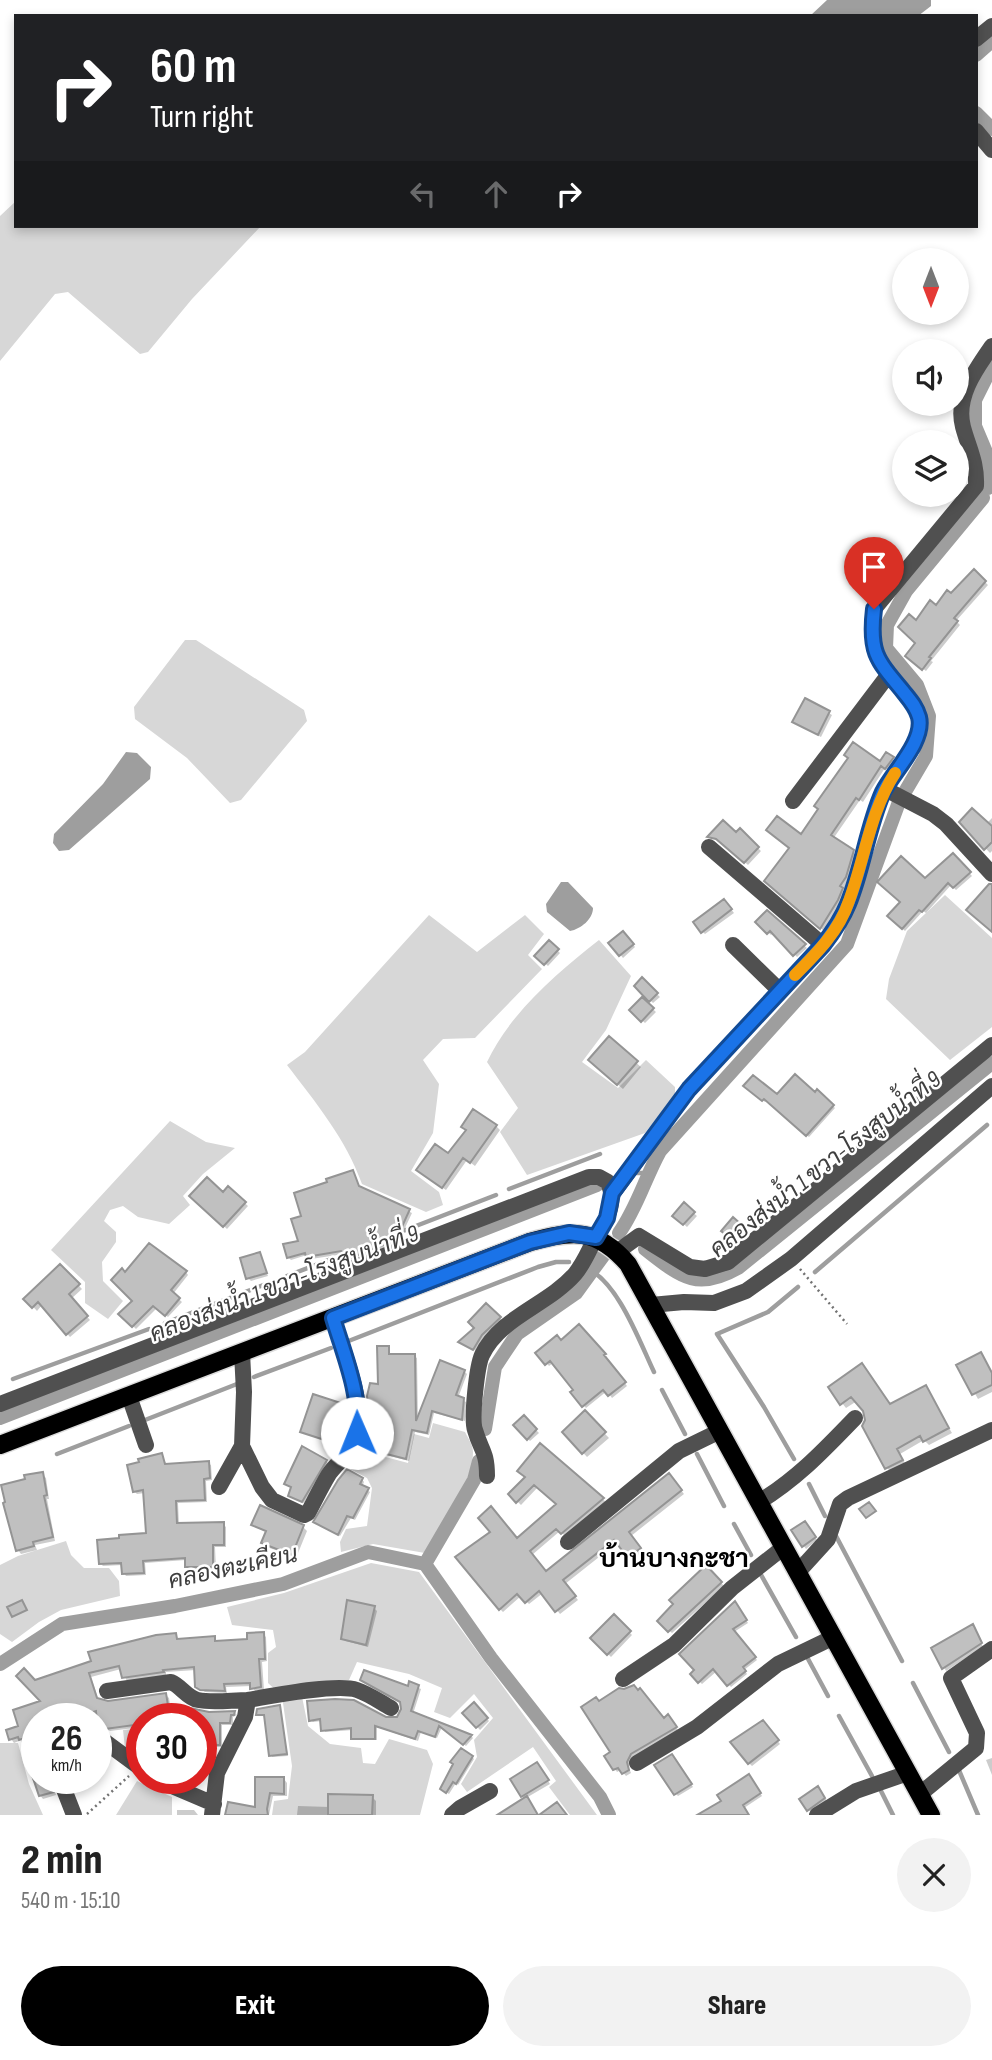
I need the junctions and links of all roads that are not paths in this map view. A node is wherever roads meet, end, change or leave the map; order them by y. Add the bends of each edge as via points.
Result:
1 (992, 26) edge
2 (978, 38) edge
3 (978, 133) edge
4 (992, 150) edge
5 (992, 346) edge
6 (889, 674) junction
7 (889, 791) junction
8 (793, 801) dead end
9 (709, 847) dead end
10 (992, 874) edge
11 (733, 945) dead end
12 (823, 945) junction
13 (780, 991) junction
14 (992, 1045) edge
15 (992, 1086) edge
16 (612, 1193) junction
17 (596, 1237) junction
18 (617, 1252) junction
19 (651, 1305) junction
20 (333, 1318) junction
21 (242, 1353) junction
22 (129, 1396) junction
23 (0, 1404) edge
24 (855, 1418) dead end
25 (992, 1430) edge
26 (720, 1431) junction
27 (0, 1445) edge
28 (146, 1445) dead end
29 (242, 1446) junction
30 (487, 1476) dead end
31 (219, 1487) dead end
32 (760, 1502) junction
33 (568, 1542) dead end
34 (784, 1547) junction
35 (798, 1572) junction
36 (834, 1637) junction
37 (992, 1649) edge
38 (623, 1679) dead end
39 (107, 1690) dead end
40 (248, 1700) junction
41 (391, 1708) dead end
42 (112, 1746) edge
43 (126, 1757) edge
44 (217, 1760) edge
45 (637, 1763) dead end
46 (908, 1773) junction
47 (490, 1791) dead end
48 (66, 1794) edge
49 (191, 1794) edge
50 (920, 1794) junction
51 (213, 1810) edge
52 (456, 1812) edge
53 (74, 1815) edge
54 (817, 1815) edge
55 (931, 1815) edge

1 - 2 street
3 - 4 street
5 - 6 street via 975,370 961,411 977,468 976,486 874,609 871,634 876,657
6 - 7 street via 920,720 916,739
6 - 8 street
7 - 10 street via 946,824
7 - 12 street via 849,902
9 - 12 street
11 - 13 street
12 - 13 street
13 - 16 street via 689,1089
14 - 18 street via 728,1262 705,1269 690,1267 639,1236
15 - 19 street via 791,1259 746,1291 714,1303
16 - 17 street via 607,1218
16 - 23 street via 608,1182 589,1177
17 - 18 main road
17 - 20 main road via 569,1233 530,1242
17 - 30 street via 575,1273 508,1325 481,1357 472,1419 487,1456
18 - 19 main road
19 - 26 main road
20 - 21 main road
20 - 29 street via 356,1396 357,1433 308,1513 272,1500
21 - 22 main road
21 - 29 street
22 - 27 main road
22 - 28 street
24 - 32 street via 807,1468
25 - 35 street via 848,1498 840,1504 828,1539
26 - 32 main road
26 - 33 street via 679,1451
29 - 31 street
32 - 34 main road
34 - 35 main road
34 - 38 street via 732,1588 674,1645
35 - 36 main road
36 - 45 street via 778,1664 697,1727
36 - 46 main road
37 - 50 street via 951,1678 977,1733 976,1748
39 - 40 street via 171,1682 197,1700
40 - 41 street via 348,1688
40 - 44 street via 245,1717
42 - 43 street
46 - 50 main road
46 - 54 street via 856,1791
47 - 52 street
48 - 53 street
49 - 51 street
50 - 55 main road

